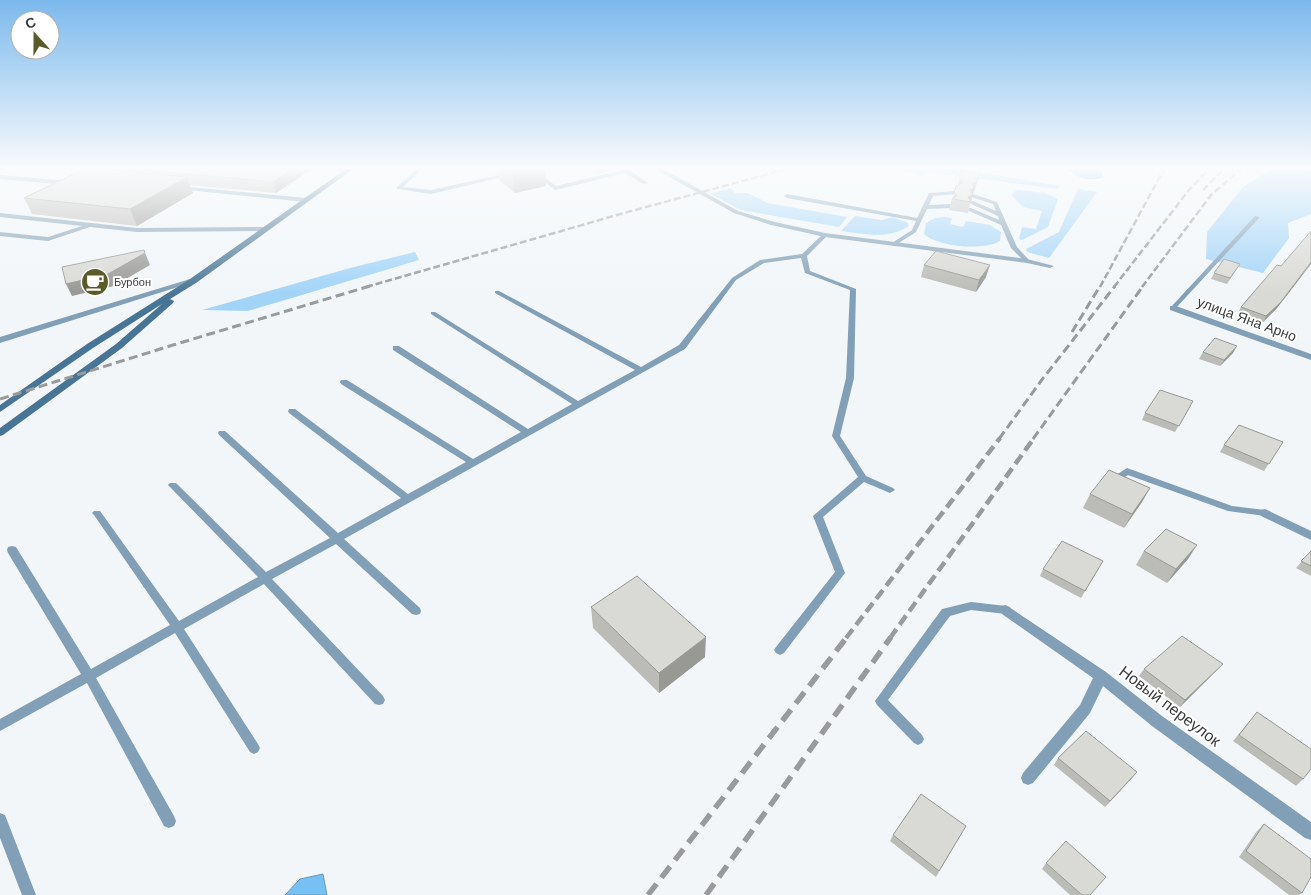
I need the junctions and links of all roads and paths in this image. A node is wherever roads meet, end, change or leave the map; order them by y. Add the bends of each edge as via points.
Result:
1 (291, 211) edge
2 (734, 211) edge
3 (868, 211) edge
4 (923, 211) edge
5 (973, 211) edge
6 (998, 211) edge
7 (0, 215) edge
8 (1257, 217) dead end
9 (920, 220) junction
10 (1004, 224) junction
11 (91, 225) junction
12 (266, 228) junction
13 (0, 234) edge
14 (825, 235) junction
15 (894, 244) junction
16 (804, 256) junction
17 (1027, 261) junction
18 (1050, 266) dead end
19 (193, 280) junction
20 (497, 292) dead end
21 (1173, 308) joint
22 (433, 313) dead end
23 (0, 340) edge
24 (396, 348) dead end
25 (1311, 357) edge
26 (641, 370) junction
27 (344, 382) dead end
28 (579, 405) junction
29 (0, 409) edge
30 (292, 411) dead end
31 (0, 433) edge
32 (222, 433) dead end
33 (528, 433) junction
34 (474, 463) junction
35 (864, 478) junction
36 (1111, 482) edge
37 (173, 485) dead end
38 (890, 490) dead end
39 (408, 499) junction
40 (97, 513) dead end
41 (1265, 514) joint
42 (1311, 536) edge
43 (336, 539) junction
44 (12, 550) dead end
45 (265, 578) junction
46 (1006, 610) joint
47 (416, 611) dead end
48 (177, 627) junction
49 (780, 650) dead end
50 (89, 676) junction
51 (1102, 676) junction
52 (379, 700) dead end
53 (0, 725) edge
54 (918, 739) dead end
55 (254, 748) dead end
56 (1028, 778) dead end
57 (0, 820) edge
58 (169, 821) dead end
59 (1311, 832) edge
60 (29, 895) edge

1 - 12 main road
2 - 14 street
3 - 9 lane
4 - 9 lane
5 - 10 lane
6 - 10 lane
7 - 11 lane
8 - 21 lane
9 - 15 lane via 914,231
10 - 17 lane via 1014,248
11 - 12 lane via 137,230
11 - 13 lane via 48,239
12 - 19 main road
14 - 15 street
14 - 16 lane
15 - 17 street
16 - 26 lane via 762,261 734,279 682,348
16 - 35 lane via 807,272 853,289 850,378 836,436
17 - 18 street
19 - 23 street
19 - 29 main road
19 - 31 main road via 119,346
20 - 26 lane
21 - 25 street, улица Яна Арно
22 - 28 lane
24 - 33 lane
26 - 28 lane
27 - 34 lane
28 - 33 lane
30 - 39 lane
32 - 43 lane
33 - 34 lane
34 - 39 lane
35 - 38 lane
35 - 49 lane via 818,516 840,573
36 - 41 lane via 1127,471 1231,509
37 - 45 lane
39 - 43 lane
40 - 48 lane
41 - 42 street
43 - 45 lane
43 - 47 lane
44 - 50 lane
45 - 48 lane
45 - 52 lane
46 - 51 street, Новый переулок
46 - 54 lane via 971,606 946,612 882,701
48 - 50 lane
48 - 55 lane
50 - 53 lane
50 - 58 lane
51 - 56 street via 1085,709
51 - 59 street, Новый переулок via 1157,721
57 - 60 lane

